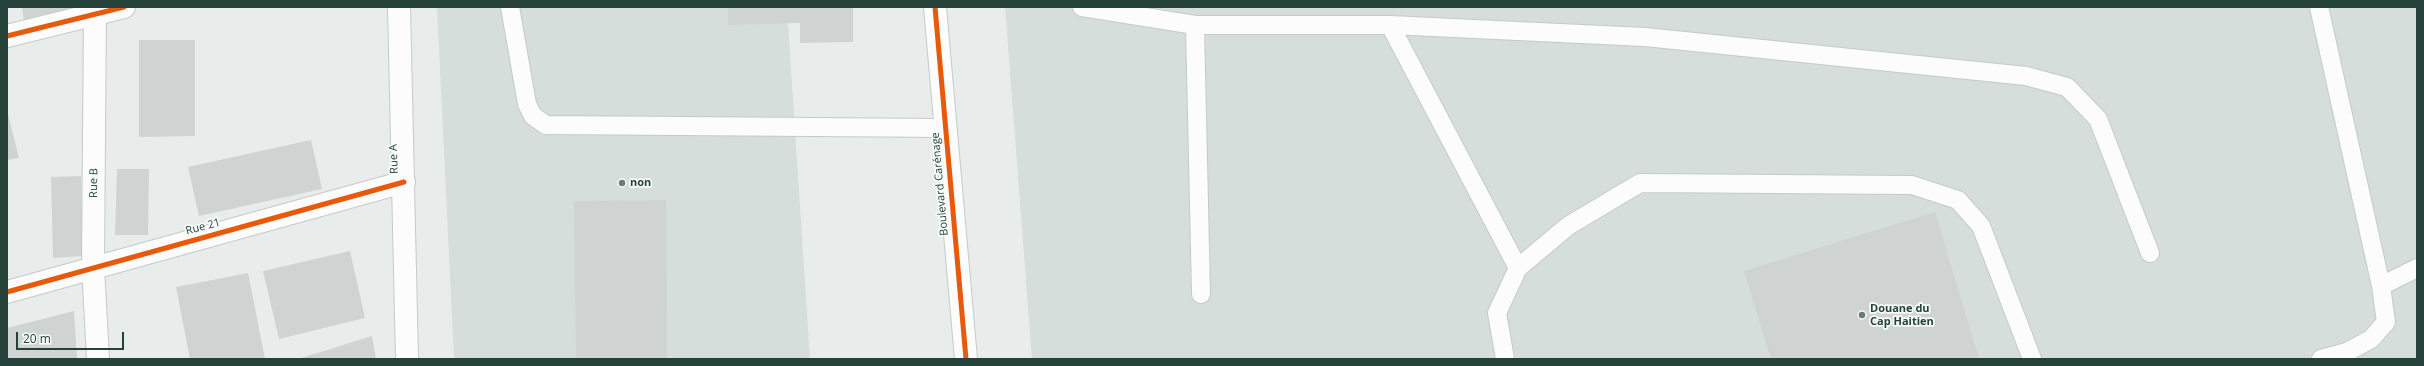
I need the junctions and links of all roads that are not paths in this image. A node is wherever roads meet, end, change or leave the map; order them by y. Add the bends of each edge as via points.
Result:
1 (124, 7) edge
2 (399, 7) edge
3 (510, 7) edge
4 (935, 7) edge
5 (1082, 7) edge
6 (2319, 7) edge
7 (95, 10) edge
8 (1195, 25) junction
9 (1390, 25) junction
10 (7, 36) edge
11 (945, 128) junction
12 (404, 182) junction
13 (2150, 253) dead end
14 (93, 267) junction
15 (1518, 268) junction
16 (2417, 268) edge
17 (2381, 286) junction
18 (7, 292) edge
19 (1202, 294) dead end
20 (98, 359) edge
21 (407, 359) edge
22 (966, 359) edge
23 (1505, 359) edge
24 (2032, 359) edge
25 (2321, 359) edge

1 - 7 street
2 - 12 street, Rue A
3 - 11 lane via 527,104 533,116 546,125
4 - 11 street, Boulevard Carénage
5 - 8 lane
6 - 17 lane
7 - 10 street
7 - 14 street, Rue B
8 - 9 lane
8 - 19 lane
9 - 13 lane via 1645,37 2026,76 2067,88 2098,119
9 - 15 lane
11 - 22 street, Boulevard Carénage
12 - 14 street, Rue 21
12 - 21 street, Rue A
14 - 18 street, Rue 21
14 - 20 street, Rue B
15 - 23 lane via 1497,313
15 - 24 lane via 1568,226 1640,183 1912,185 1958,200 1981,226
16 - 17 lane
17 - 25 lane via 2386,322 2371,339 2347,352

